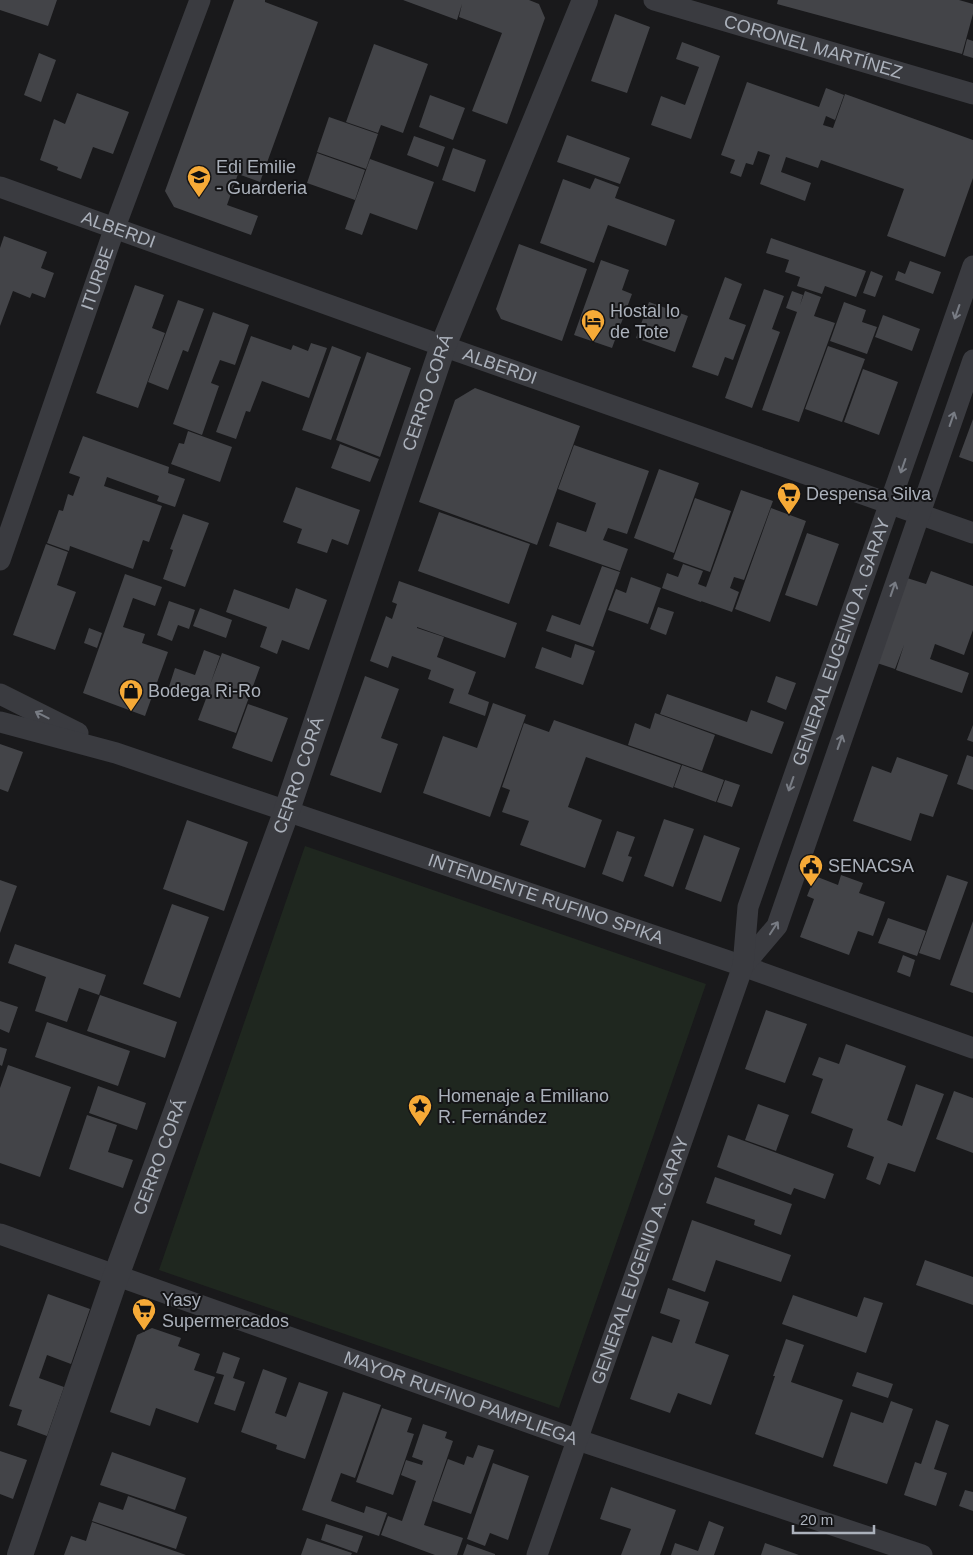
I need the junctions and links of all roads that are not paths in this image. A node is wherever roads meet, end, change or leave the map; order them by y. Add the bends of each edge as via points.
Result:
1 (200, 0) edge
2 (585, 0) edge
3 (654, 0) edge
4 (973, 94) edge
5 (0, 187) edge
6 (115, 227) junction
7 (973, 266) edge
8 (443, 346) junction
9 (973, 360) edge
10 (890, 504) junction
11 (919, 515) junction
12 (973, 533) edge
13 (0, 560) edge
14 (0, 694) edge
15 (0, 722) edge
16 (116, 752) junction
17 (287, 810) junction
18 (744, 966) junction
19 (973, 1048) edge
20 (0, 1234) edge
21 (116, 1276) junction
22 (578, 1440) junction
23 (20, 1555) edge
24 (537, 1555) edge
25 (922, 1555) edge

1 - 6 street, ITURBE
2 - 8 street, CERRO CORÁ
3 - 4 street, CORONEL MARTÍNEZ
5 - 6 street, ALBERDI
6 - 8 street, ALBERDI
6 - 13 street, ITURBE
7 -> 10 street, GENERAL EUGENIO A. GARAY
8 - 10 street, ALBERDI
8 - 17 street, CERRO CORÁ
11 -> 9 street, GENERAL EUGENIO A. GARAY
10 - 11 street, ALBERDI
10 -> 18 street, GENERAL EUGENIO A. GARAY via 748,907
11 - 12 street, ALBERDI
18 -> 11 street, GENERAL EUGENIO A. GARAY via 777,926
16 -> 14 street, INTENDENTE RUFINO SPIKA
15 - 16 street, INTENDENTE RUFINO SPIKA
16 - 17 street, INTENDENTE RUFINO SPIKA
17 - 18 street, INTENDENTE RUFINO SPIKA
17 - 21 street, CERRO CORÁ
18 - 19 street, INTENDENTE RUFINO SPIKA
18 - 22 street, GENERAL EUGENIO A. GARAY
20 - 21 street, MAYOR RUFINO PAMPLIEGA
21 - 22 street, MAYOR RUFINO PAMPLIEGA
21 - 23 street, CERRO CORÁ
22 - 24 street, GENERAL EUGENIO A. GARAY
22 - 25 street, MAYOR RUFINO PAMPLIEGA

